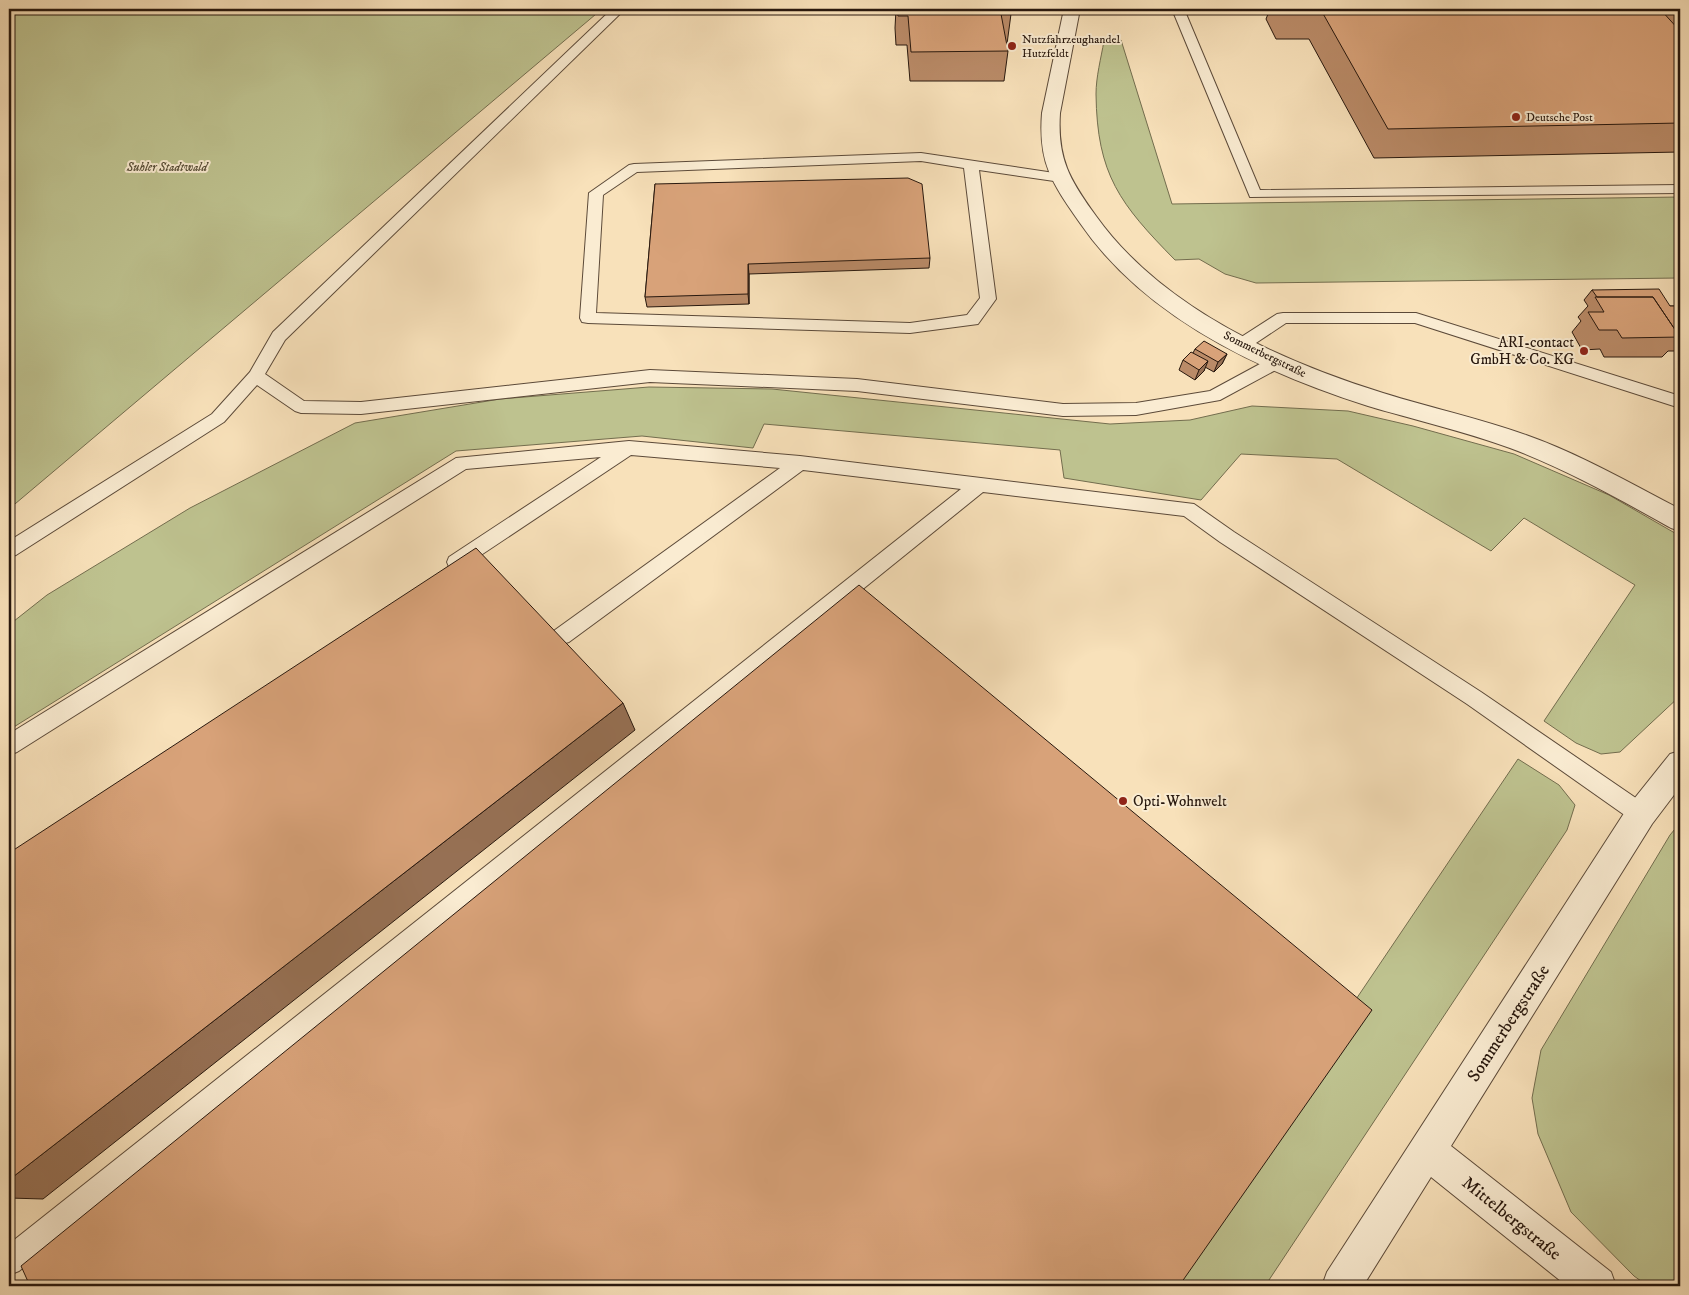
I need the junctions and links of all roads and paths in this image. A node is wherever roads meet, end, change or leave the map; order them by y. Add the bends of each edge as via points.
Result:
1 (619, 9) edge
2 (1072, 9) edge
3 (1178, 9) edge
4 (971, 166) junction
5 (1061, 178) junction
6 (1680, 189) edge
7 (1240, 345) junction
8 (1277, 362) junction
9 (256, 376) junction
10 (1680, 402) edge
11 (629, 448) junction
12 (800, 463) junction
13 (980, 484) junction
14 (1680, 522) edge
15 (9, 550) edge
16 (439, 573) edge
17 (562, 636) edge
18 (9, 745) edge
19 (1680, 764) edge
20 (1641, 814) junction
21 (1427, 1150) junction
22 (9, 1261) edge
23 (1341, 1286) edge
24 (1596, 1286) edge

1 - 9 lane via 279,336
2 - 5 street, Sommerbergstraße via 1050,116 1050,148
3 - 6 lane via 1255,194
4 - 4 lane via 921,157 634,168 596,193 588,318 910,328 972,320 988,298
4 - 5 lane
5 - 7 street, Sommerbergstraße via 1090,227 1128,269 1172,302
7 - 8 street, Sommerbergstraße
7 - 10 lane via 1283,318 1416,318
8 - 9 lane via 1214,396 1136,409 1063,410 857,385 650,376 361,408 301,407
8 - 14 street, Sommerbergstraße via 1341,388 1526,444 1608,481
9 - 15 lane via 218,418
11 - 12 lane
11 - 16 lane
11 - 18 lane via 462,463
12 - 13 lane
12 - 17 lane
13 - 20 lane via 1188,509 1474,698
13 - 22 lane
19 - 20 street, Sommerbergstraße
20 - 21 street, Sommerbergstraße
21 - 23 street, Sommerbergstraße
21 - 24 street, Mittelbergstraße

